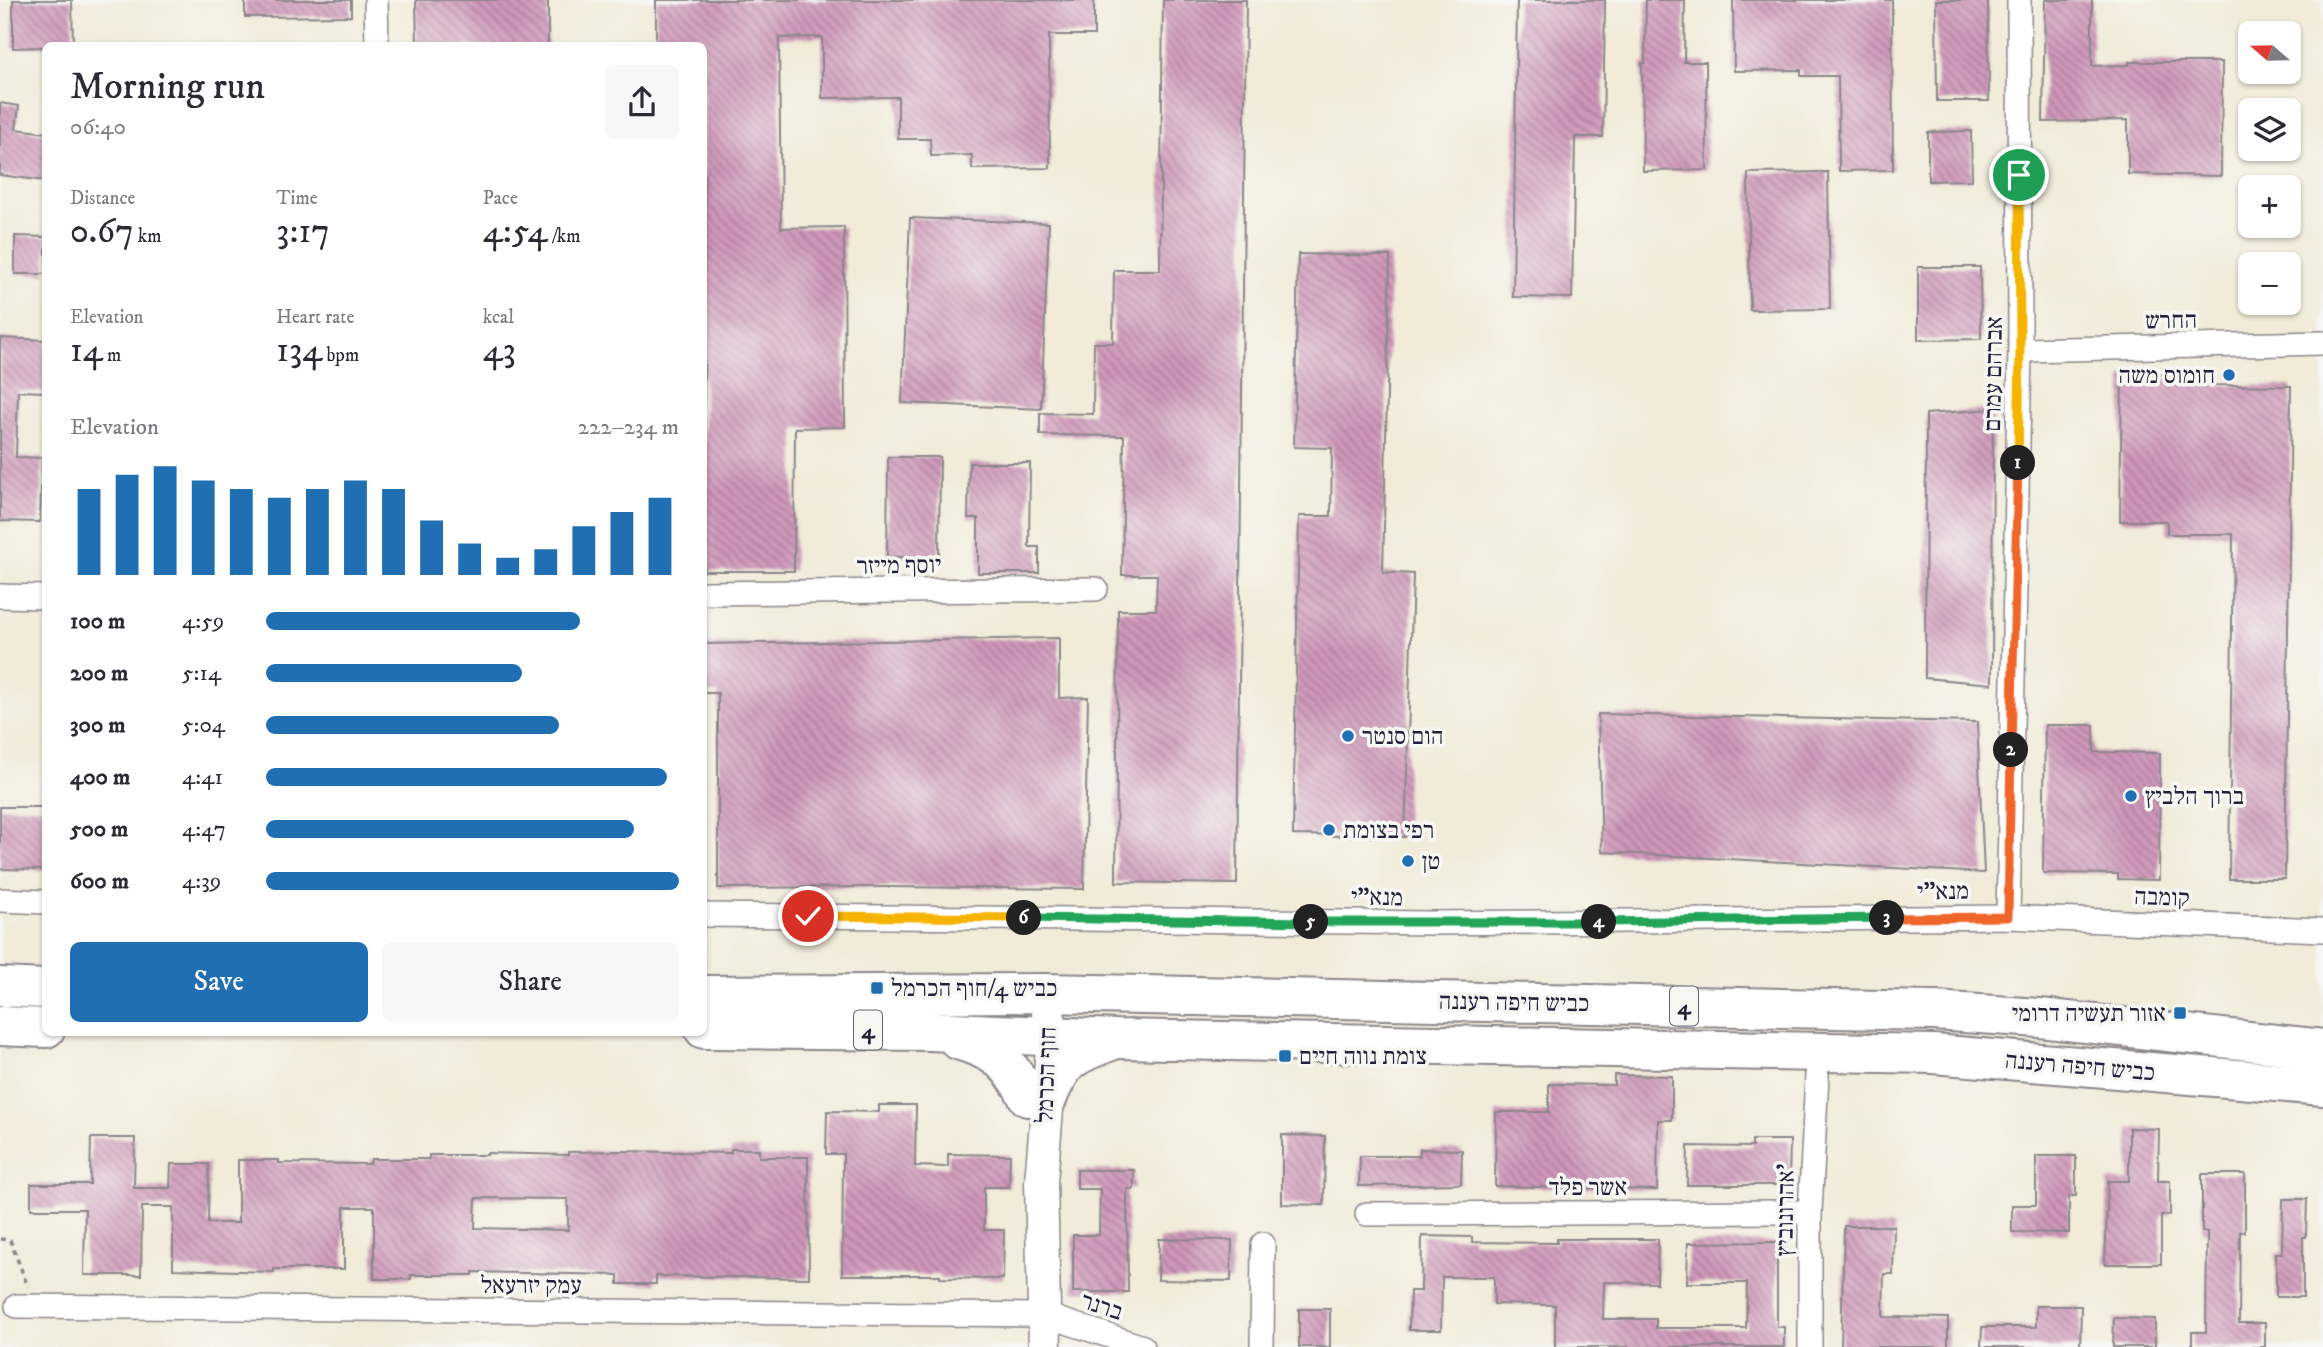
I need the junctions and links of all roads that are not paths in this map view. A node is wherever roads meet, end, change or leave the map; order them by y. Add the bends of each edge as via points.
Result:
1 (376, 0) edge
2 (2019, 0) edge
3 (377, 42) edge
4 (2323, 343) edge
5 (2020, 350) junction
6 (1096, 589) dead end
7 (707, 593) edge
8 (0, 596) edge
9 (42, 597) edge
10 (0, 900) edge
11 (42, 902) edge
12 (707, 915) edge
13 (2008, 917) junction
14 (2320, 931) edge
15 (0, 988) edge
16 (42, 989) edge
17 (1044, 993) junction
18 (707, 995) edge
19 (0, 1026) edge
20 (42, 1028) edge
21 (707, 1030) edge
22 (929, 1031) junction
23 (1042, 1036) junction
24 (1116, 1039) junction
25 (2313, 1044) edge
26 (1816, 1075) dead end
27 (2323, 1086) edge
28 (1037, 1098) junction
29 (1810, 1212) junction
30 (1367, 1214) dead end
31 (1263, 1244) dead end
32 (26, 1306) road end
33 (1045, 1315) junction
34 (1045, 1347) edge
35 (1143, 1347) edge
36 (1262, 1347) edge
37 (1810, 1347) edge

1 - 3 street
2 - 5 street, אברהם עמרם
4 - 5 street, החרש
5 - 13 street, אברהם עמרם
6 - 7 street, יוסף מייזר
8 - 9 street
10 - 11 street
12 - 13 street, מנא"י via 1433,923
13 - 14 street, קומבה
15 - 16 highway
17 - 18 highway, כביש חיפה רעננה / 4
17 - 23 street, חוף הכרמל
17 - 25 highway, כביש חיפה רעננה / 4 via 1934,1011
19 - 20 highway
21 - 22 highway, כביש חיפה רעננה / 4
22 - 23 highway, כביש חיפה רעננה / 4
22 - 28 highway via 982,1047 1004,1060
23 - 24 highway, כביש חיפה רעננה / 4
23 - 28 street, חוף הכרמל
24 - 27 highway, כביש חיפה רעננה / 4 via 1933,1054
24 - 28 highway via 1083,1051 1065,1064
26 - 29 street, אהרונוביץ'
28 - 33 street, חוף הכרמל
29 - 30 street, אשר פלד
29 - 37 street, אהרונוביץ'
31 - 36 street
32 - 33 street, עמק יזרעאל
33 - 34 street, חוף הכרמל
33 - 35 street, ברנר

